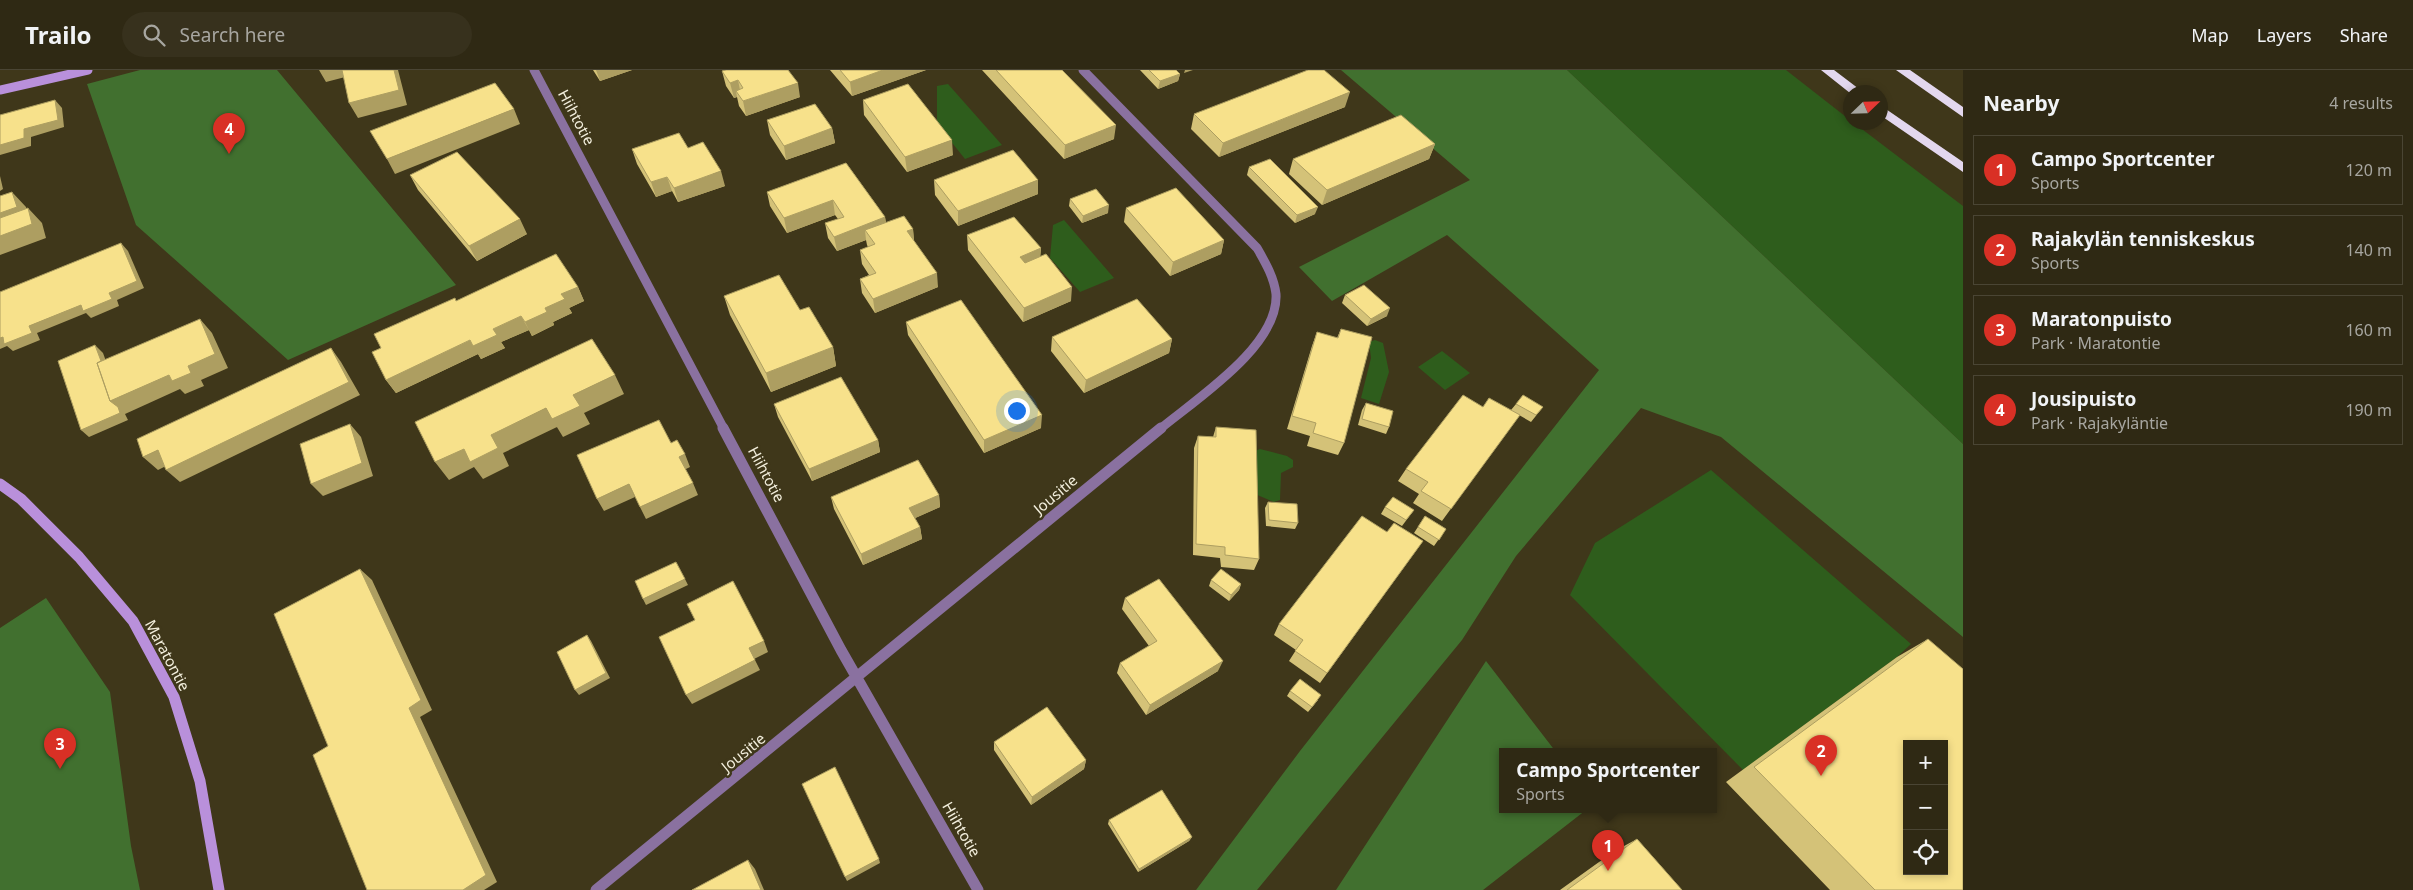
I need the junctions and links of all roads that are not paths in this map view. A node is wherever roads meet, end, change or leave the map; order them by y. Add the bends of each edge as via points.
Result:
1 (88, 70) edge
2 (534, 70) edge
3 (1083, 70) edge
4 (1827, 70) edge
5 (1902, 70) edge
6 (1847, 85) edge
7 (0, 90) edge
8 (1963, 113) edge
9 (1888, 115) edge
10 (1963, 168) edge
11 (0, 484) edge
12 (857, 678) junction
13 (219, 890) edge
14 (596, 890) edge
15 (978, 890) edge

1 - 7 main road
2 - 12 street, Hiihtotie
3 - 12 street, Jousitie via 1257,248 1270,268 1276,288 1274,315 1263,337 1242,361
4 - 6 highway
5 - 8 highway
9 - 10 highway
11 - 13 main road, Maratontie via 21,499 79,557 133,621 170,688 200,781
12 - 14 street, Jousitie
12 - 15 street, Hiihtotie

